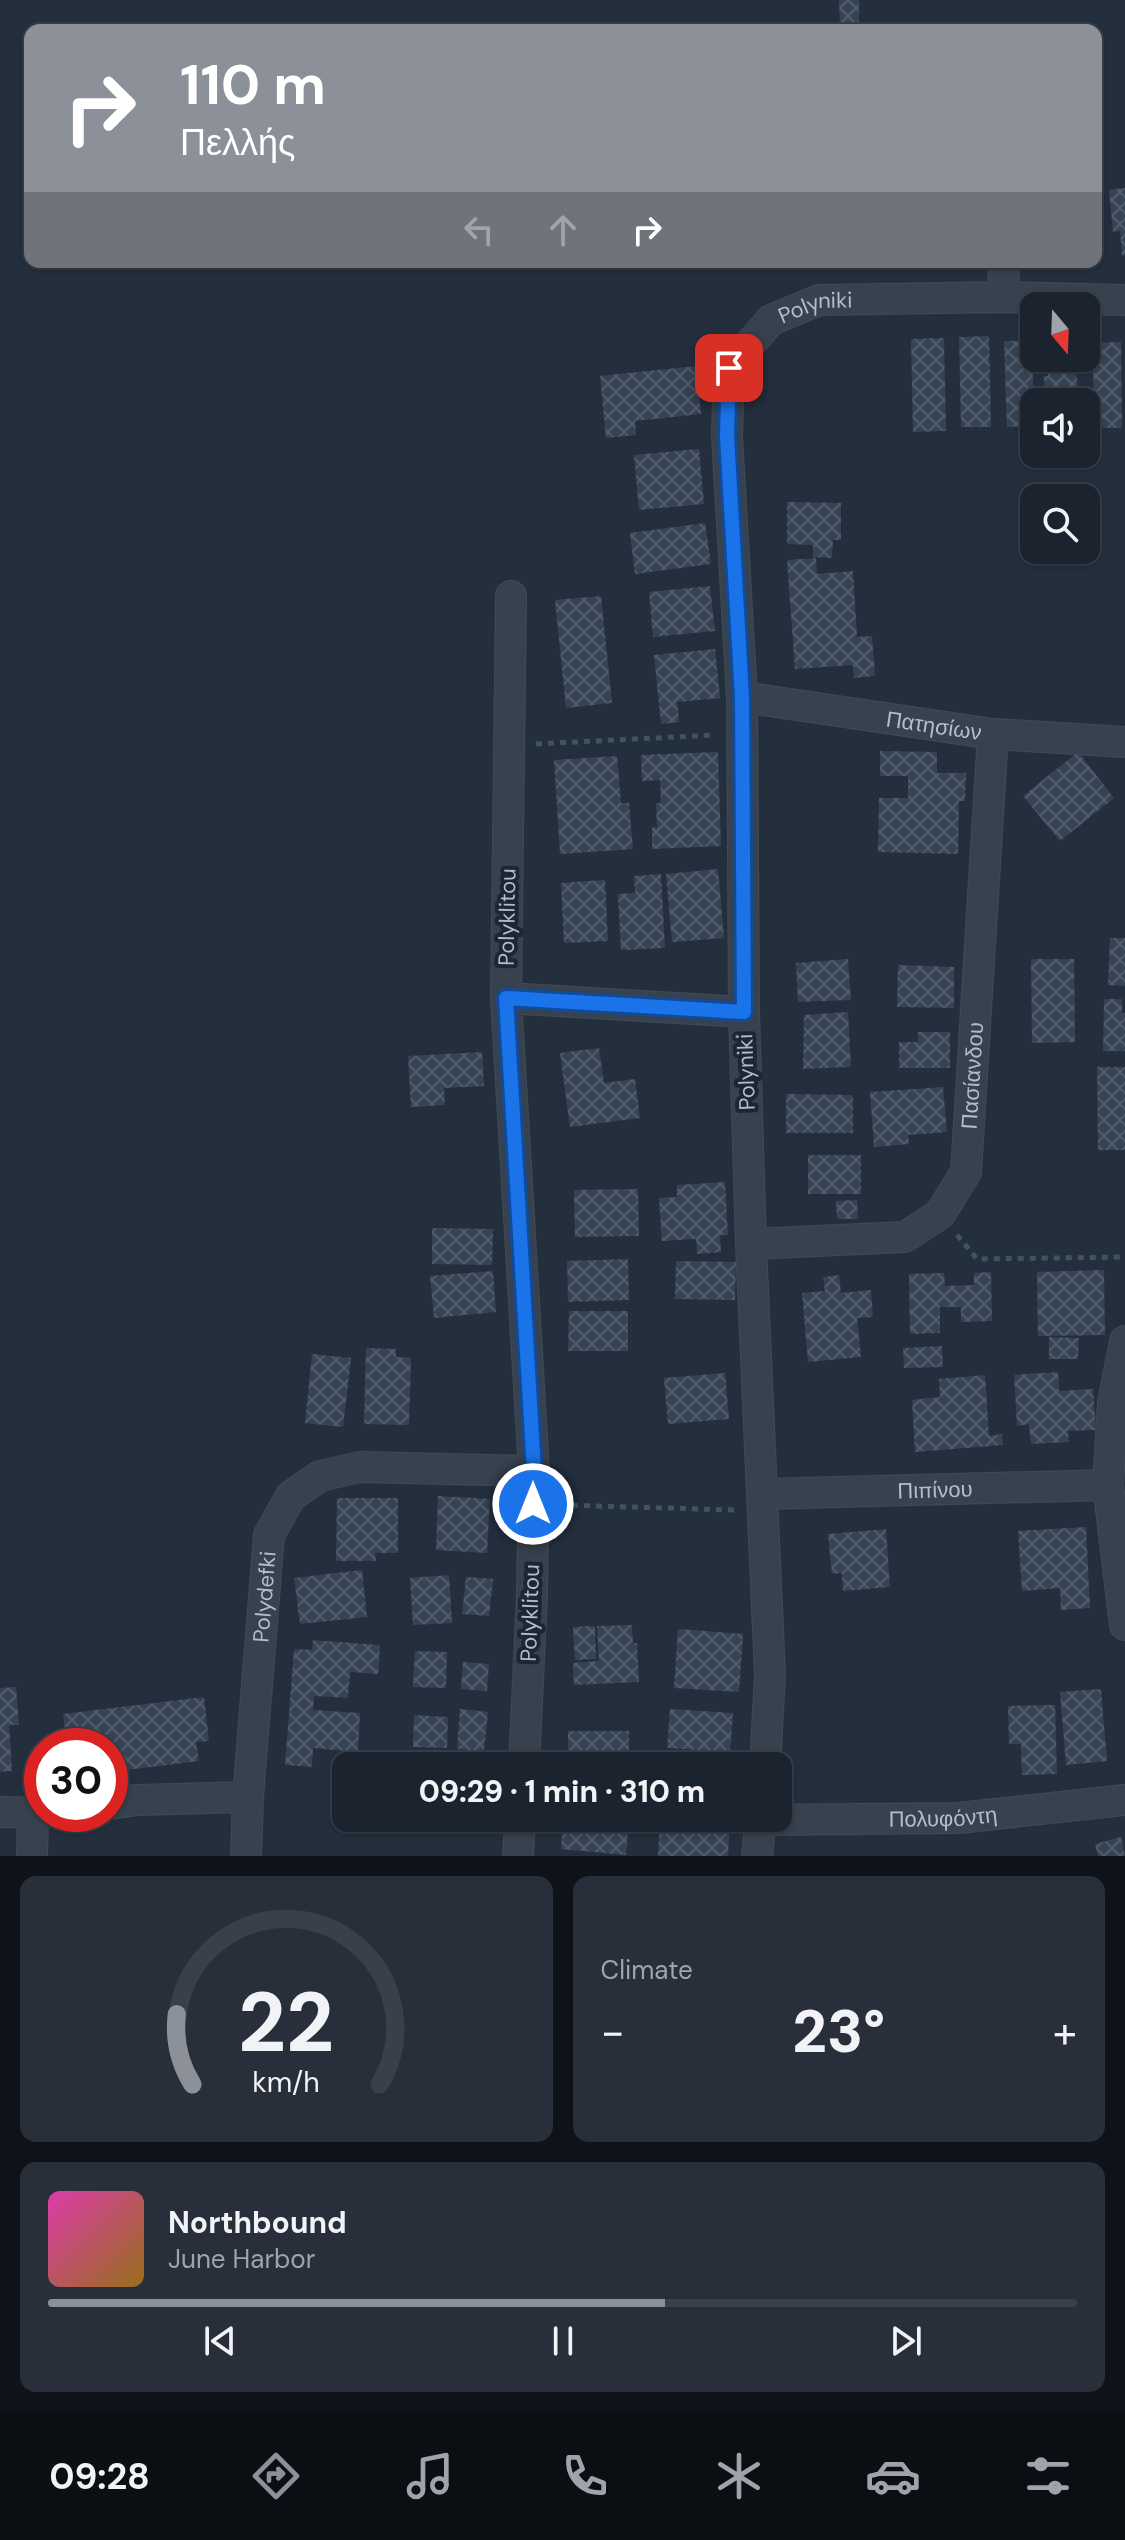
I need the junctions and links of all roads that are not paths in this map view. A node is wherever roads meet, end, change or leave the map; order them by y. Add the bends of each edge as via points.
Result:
1 (1004, 268) edge
2 (1003, 297) junction
3 (1125, 300) edge
4 (511, 596) dead end
5 (742, 697) junction
6 (993, 734) junction
7 (1125, 742) edge
8 (506, 998) junction
9 (744, 1012) junction
10 (751, 1244) junction
11 (1125, 1341) edge
12 (534, 1471) junction
13 (1108, 1485) junction
14 (763, 1503) junction
15 (1125, 1625) edge
16 (524, 1752) edge
17 (766, 1752) edge
18 (248, 1797) junction
19 (1125, 1800) edge
20 (128, 1801) edge
21 (0, 1812) edge
22 (24, 1813) edge
23 (792, 1819) edge
24 (35, 1832) edge
25 (519, 1832) edge
26 (760, 1832) edge
27 (32, 1856) edge
28 (246, 1856) edge
29 (518, 1856) edge
30 (757, 1856) edge

1 - 2 street
2 - 3 street, Polyniki
2 - 5 street, Polyniki via 819,300 771,320 729,368 727,436
4 - 8 street, Polyklitou
5 - 6 street, Πατησίων
5 - 9 street, Polyniki
6 - 7 street, Πατησίων
6 - 10 street, Πασίανδου via 966,1172 940,1214 905,1237
8 - 9 street
8 - 12 street, Polyklitou
9 - 10 street, Polyniki
10 - 14 street, Polyniki
11 - 13 street via 1113,1402
12 - 16 street, Polyklitou
12 - 18 street, Polydefki via 360,1467 320,1476 291,1496 269,1535
13 - 14 street, Πιπίνου
13 - 15 street
14 - 17 street, Polyniki via 770,1675
18 - 20 street
18 - 28 street, Polydefki
19 - 23 street, Πολυφόντη via 958,1818
21 - 22 street
24 - 27 street
25 - 29 street
26 - 30 street

